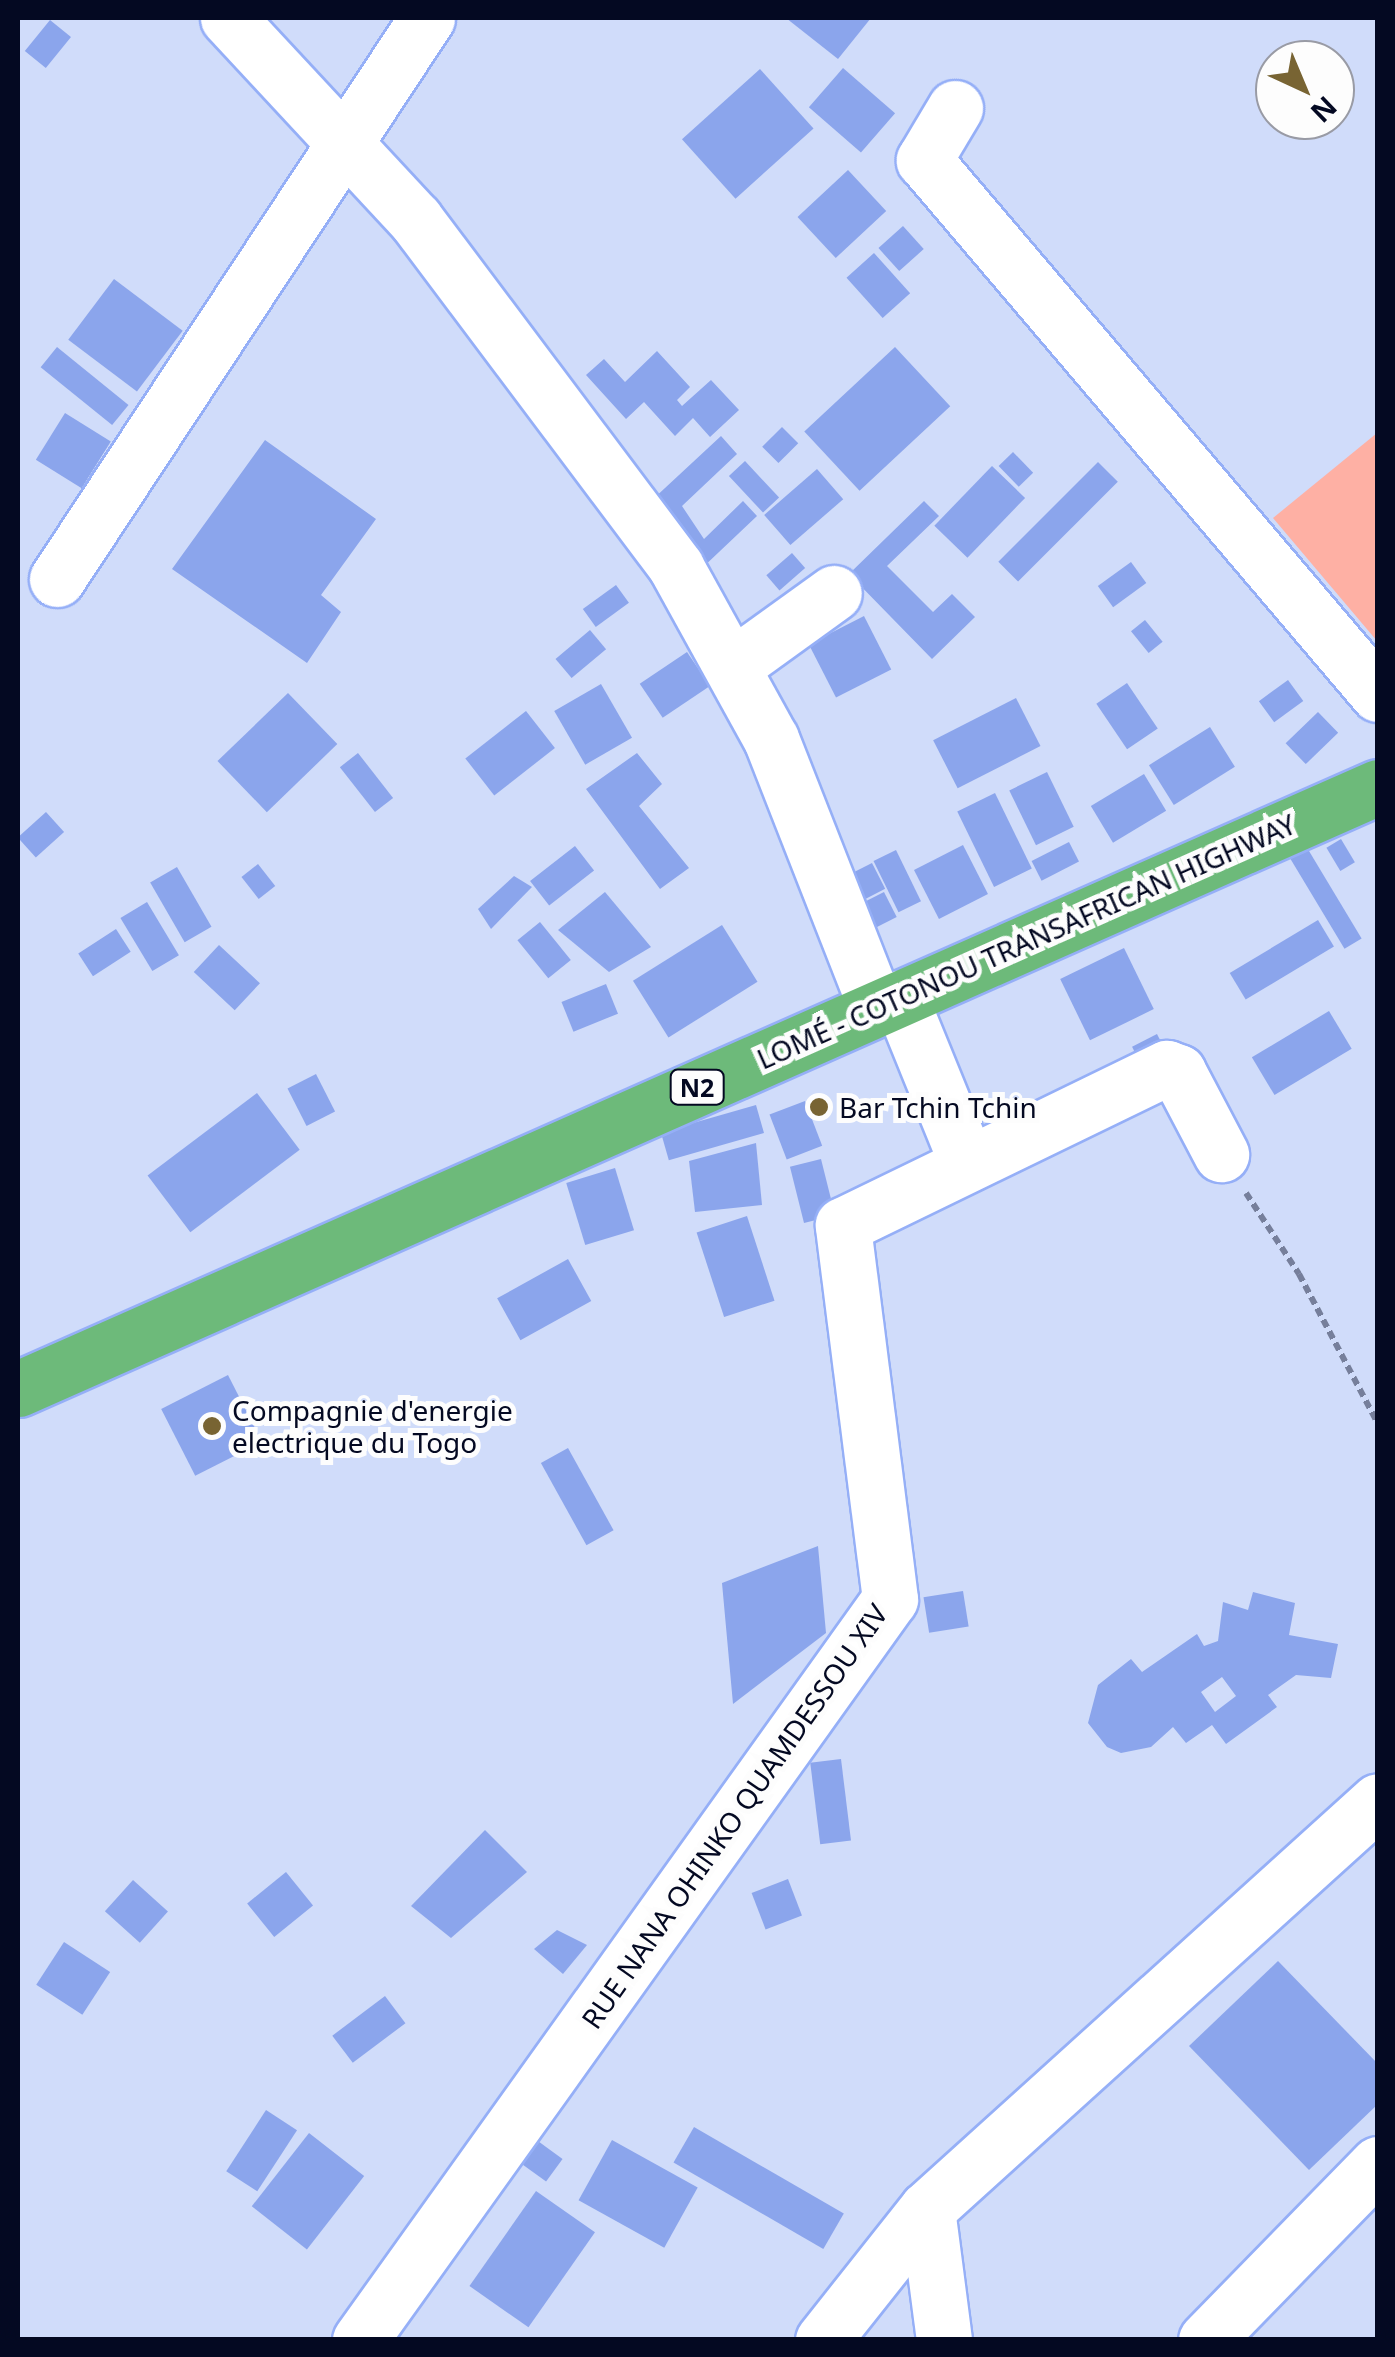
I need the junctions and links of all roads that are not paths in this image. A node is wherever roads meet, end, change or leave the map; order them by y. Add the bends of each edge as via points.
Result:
1 (228, 18) edge
2 (427, 18) edge
3 (954, 108) dead end
4 (344, 139) junction
5 (57, 579) dead end
6 (834, 593) dead end
7 (734, 665) junction
8 (1378, 694) edge
9 (1378, 787) edge
10 (888, 1002) junction
11 (1221, 1154) road end
12 (967, 1163) junction
13 (18, 1389) edge
14 (1378, 1801) edge
15 (1378, 2164) edge
16 (927, 2209) junction
17 (1213, 2337) edge
18 (360, 2340) edge
19 (823, 2340) edge
20 (944, 2340) edge

1 - 4 street
2 - 4 street
3 - 8 street via 924,160 1224,522
4 - 5 street
4 - 7 street via 415,218 602,463
6 - 7 street
7 - 10 street
9 - 10 highway, LOMÉ - COTONOU TRANSAFRICAN HIGHWAY / N2
10 - 12 street
10 - 13 highway, LOMÉ - COTONOU TRANSAFRICAN HIGHWAY / N2
11 - 12 street via 1178,1072 1167,1068
12 - 18 street, RUE NANA OHINKO QUAMDESSOU XIV via 843,1225 890,1599
14 - 16 street
15 - 17 street
16 - 19 street
16 - 20 street

